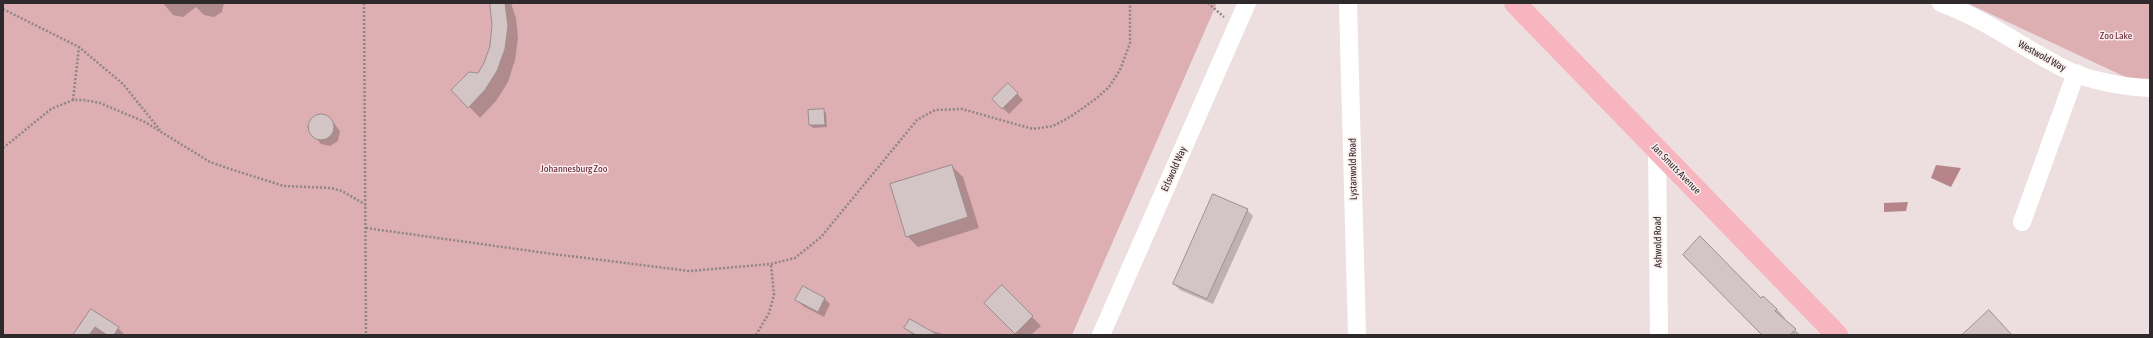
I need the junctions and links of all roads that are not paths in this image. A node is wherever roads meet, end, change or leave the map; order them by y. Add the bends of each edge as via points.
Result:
1 (1247, 3) edge
2 (1348, 3) edge
3 (1515, 3) edge
4 (1941, 3) edge
5 (2076, 73) junction
6 (2150, 88) edge
7 (1657, 148) junction
8 (2022, 222) dead end
9 (1101, 335) edge
10 (1357, 335) edge
11 (1659, 335) edge
12 (1837, 335) edge

1 - 9 street, Erlswold Way
2 - 10 street, Lystanwold Road
3 - 7 main road, Jan Smuts Avenue
4 - 5 street, Westwold Way via 1968,13 2049,61
5 - 6 street, Westwold Way via 2129,87
5 - 8 street
7 - 11 street, Ashwold Road
7 - 12 main road, Jan Smuts Avenue

